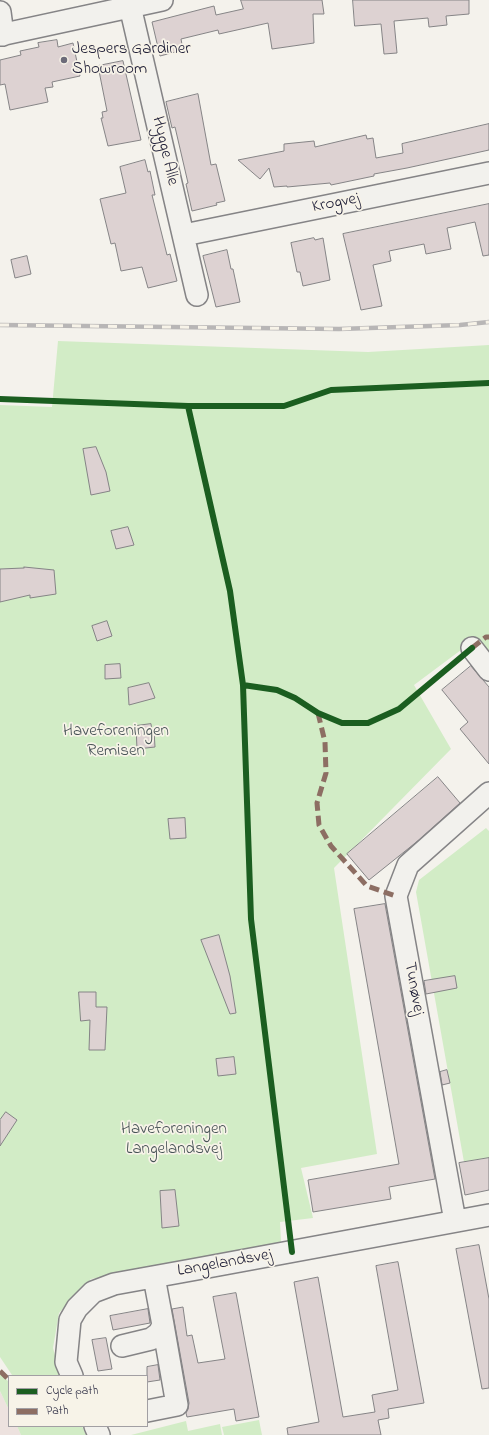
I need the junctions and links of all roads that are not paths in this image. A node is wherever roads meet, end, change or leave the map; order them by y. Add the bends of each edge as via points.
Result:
1 (162, 0) edge
2 (130, 6) junction
3 (0, 12) edge
4 (2, 35) edge
5 (489, 173) edge
6 (184, 235) junction
7 (197, 295) dead end
8 (472, 648) dead end
9 (489, 670) edge
10 (489, 793) edge
11 (489, 1215) edge
12 (455, 1221) junction
13 (154, 1277) junction
14 (163, 1325) junction
15 (122, 1346) dead end
16 (72, 1375) edge
17 (148, 1411) edge

1 - 2 street
2 - 4 street
2 - 6 street, Hygge Alle
3 - 4 street
5 - 6 street, Krogvej
6 - 7 street, Hygge Alle
8 - 9 street
10 - 12 street, Tunøvej via 408,865 396,896
11 - 12 street, Langelandsvej
12 - 13 street, Langelandsvej
13 - 14 street
13 - 16 street, Langelandsvej via 114,1284 93,1292 77,1308 70,1320 66,1362
14 - 15 street via 159,1333 151,1339
14 - 17 street via 177,1405

